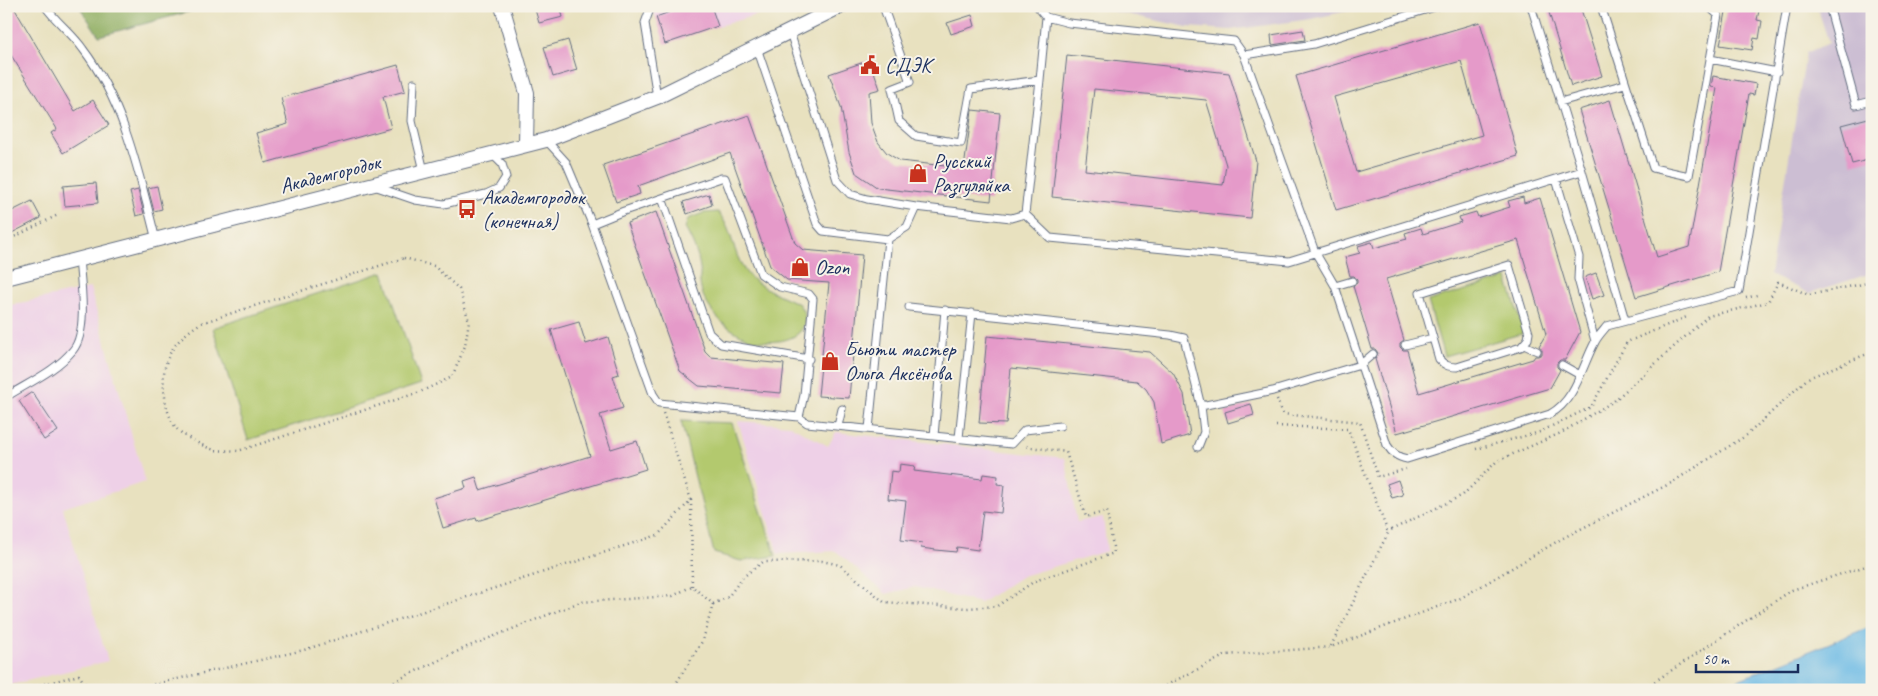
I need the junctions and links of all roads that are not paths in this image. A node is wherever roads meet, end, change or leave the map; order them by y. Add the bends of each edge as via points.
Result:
1 (45, 6) edge
2 (502, 6) edge
3 (654, 6) edge
4 (841, 6) edge
5 (883, 6) edge
6 (1037, 6) edge
7 (1218, 6) edge
8 (1225, 6) edge
9 (1438, 6) edge
10 (1531, 6) edge
11 (1601, 6) edge
12 (1708, 6) edge
13 (1787, 6) edge
14 (1829, 6) edge
15 (1046, 17) junction
16 (790, 32) junction
17 (757, 48) junction
18 (1244, 55) junction
19 (1710, 59) junction
20 (1777, 72) junction
21 (1040, 80) junction
22 (414, 83) dead end
23 (1625, 84) junction
24 (657, 97) junction
25 (1872, 101) edge
26 (1560, 102) junction
27 (546, 140) junction
28 (526, 144) junction
29 (491, 153) junction
30 (424, 171) junction
31 (1582, 171) junction
32 (1556, 179) junction
33 (369, 185) junction
34 (662, 198) junction
35 (916, 207) junction
36 (1025, 214) junction
37 (592, 224) junction
38 (888, 239) junction
39 (156, 240) junction
40 (1316, 252) junction
41 (79, 260) junction
42 (6, 278) edge
43 (1352, 281) dead end
44 (1335, 286) junction
45 (909, 307) dead end
46 (944, 310) junction
47 (972, 313) junction
48 (1624, 320) junction
49 (1433, 338) junction
50 (1595, 341) junction
51 (1405, 345) dead end
52 (1524, 345) junction
53 (1537, 351) dead end
54 (1373, 354) dead end
55 (808, 359) junction
56 (1360, 365) junction
57 (1562, 365) dead end
58 (1580, 375) junction
59 (6, 397) edge
60 (1201, 406) junction
61 (842, 409) dead end
62 (800, 417) junction
63 (838, 426) junction
64 (1060, 426) dead end
65 (869, 429) junction
66 (934, 436) junction
67 (959, 438) junction
68 (1198, 447) dead end

1 - 39 lane via 83,48 107,86 130,142
2 - 28 street via 527,93
3 - 24 lane via 645,23
4 - 16 street, Академгородок
5 - 21 lane via 910,82 892,89 899,121 916,136 961,142 971,89
6 - 15 lane
7 - 8 lane
9 - 18 lane via 1314,44
10 - 26 lane
11 - 23 lane
12 - 19 lane via 1718,15
13 - 20 lane
14 - 25 lane via 1856,105
15 - 18 lane via 1069,23 1234,41
15 - 21 lane
16 - 17 street, Академгородок
16 - 35 lane via 838,180 850,194
17 - 24 street, Академгородок
17 - 38 lane via 817,224 823,231
18 - 40 lane
19 - 20 lane
19 - 23 lane via 1689,176 1653,168
20 - 48 lane via 1739,291
21 - 36 lane
22 - 30 lane via 412,121
23 - 26 lane
24 - 27 street, Академгородок
26 - 31 lane
27 - 28 street, Академгородок
27 - 37 lane via 566,162
28 - 29 street, Академгородок
29 - 30 street, Академгородок
29 - 33 lane via 502,164 506,177 499,188 472,198 444,204 415,200
30 - 33 street, Академгородок
31 - 32 lane
31 - 48 lane
32 - 40 lane
32 - 50 lane via 1579,257 1578,279
33 - 39 street, Академгородок
34 - 37 lane
34 - 55 lane via 709,333 721,344
34 - 55 lane via 725,178 761,274 780,286 812,296
35 - 36 lane via 1011,218
35 - 38 lane via 907,227
36 - 40 lane via 1050,238 1289,261
37 - 62 lane via 659,403
38 - 65 lane
39 - 41 street, Академгородок
40 - 44 lane
41 - 42 street, Академгородок
41 - 59 lane via 81,330 74,349 53,368
43 - 44 lane
44 - 56 lane
45 - 46 lane
46 - 47 lane
46 - 66 lane
47 - 60 lane via 1184,338
47 - 67 lane
48 - 50 lane via 1607,326
49 - 51 lane
49 - 52 lane via 1439,359 1450,367
49 - 52 lane via 1420,293 1509,265 1530,333
50 - 58 lane
52 - 53 lane
54 - 56 lane
55 - 62 lane
56 - 58 lane via 1387,445 1399,457 1407,459 1550,414 1564,403
56 - 60 lane via 1273,391
57 - 58 lane
60 - 68 lane via 1204,432
61 - 63 lane
62 - 63 lane via 807,423
63 - 65 lane
64 - 67 lane via 1025,430 1012,444
65 - 66 lane
66 - 67 lane

